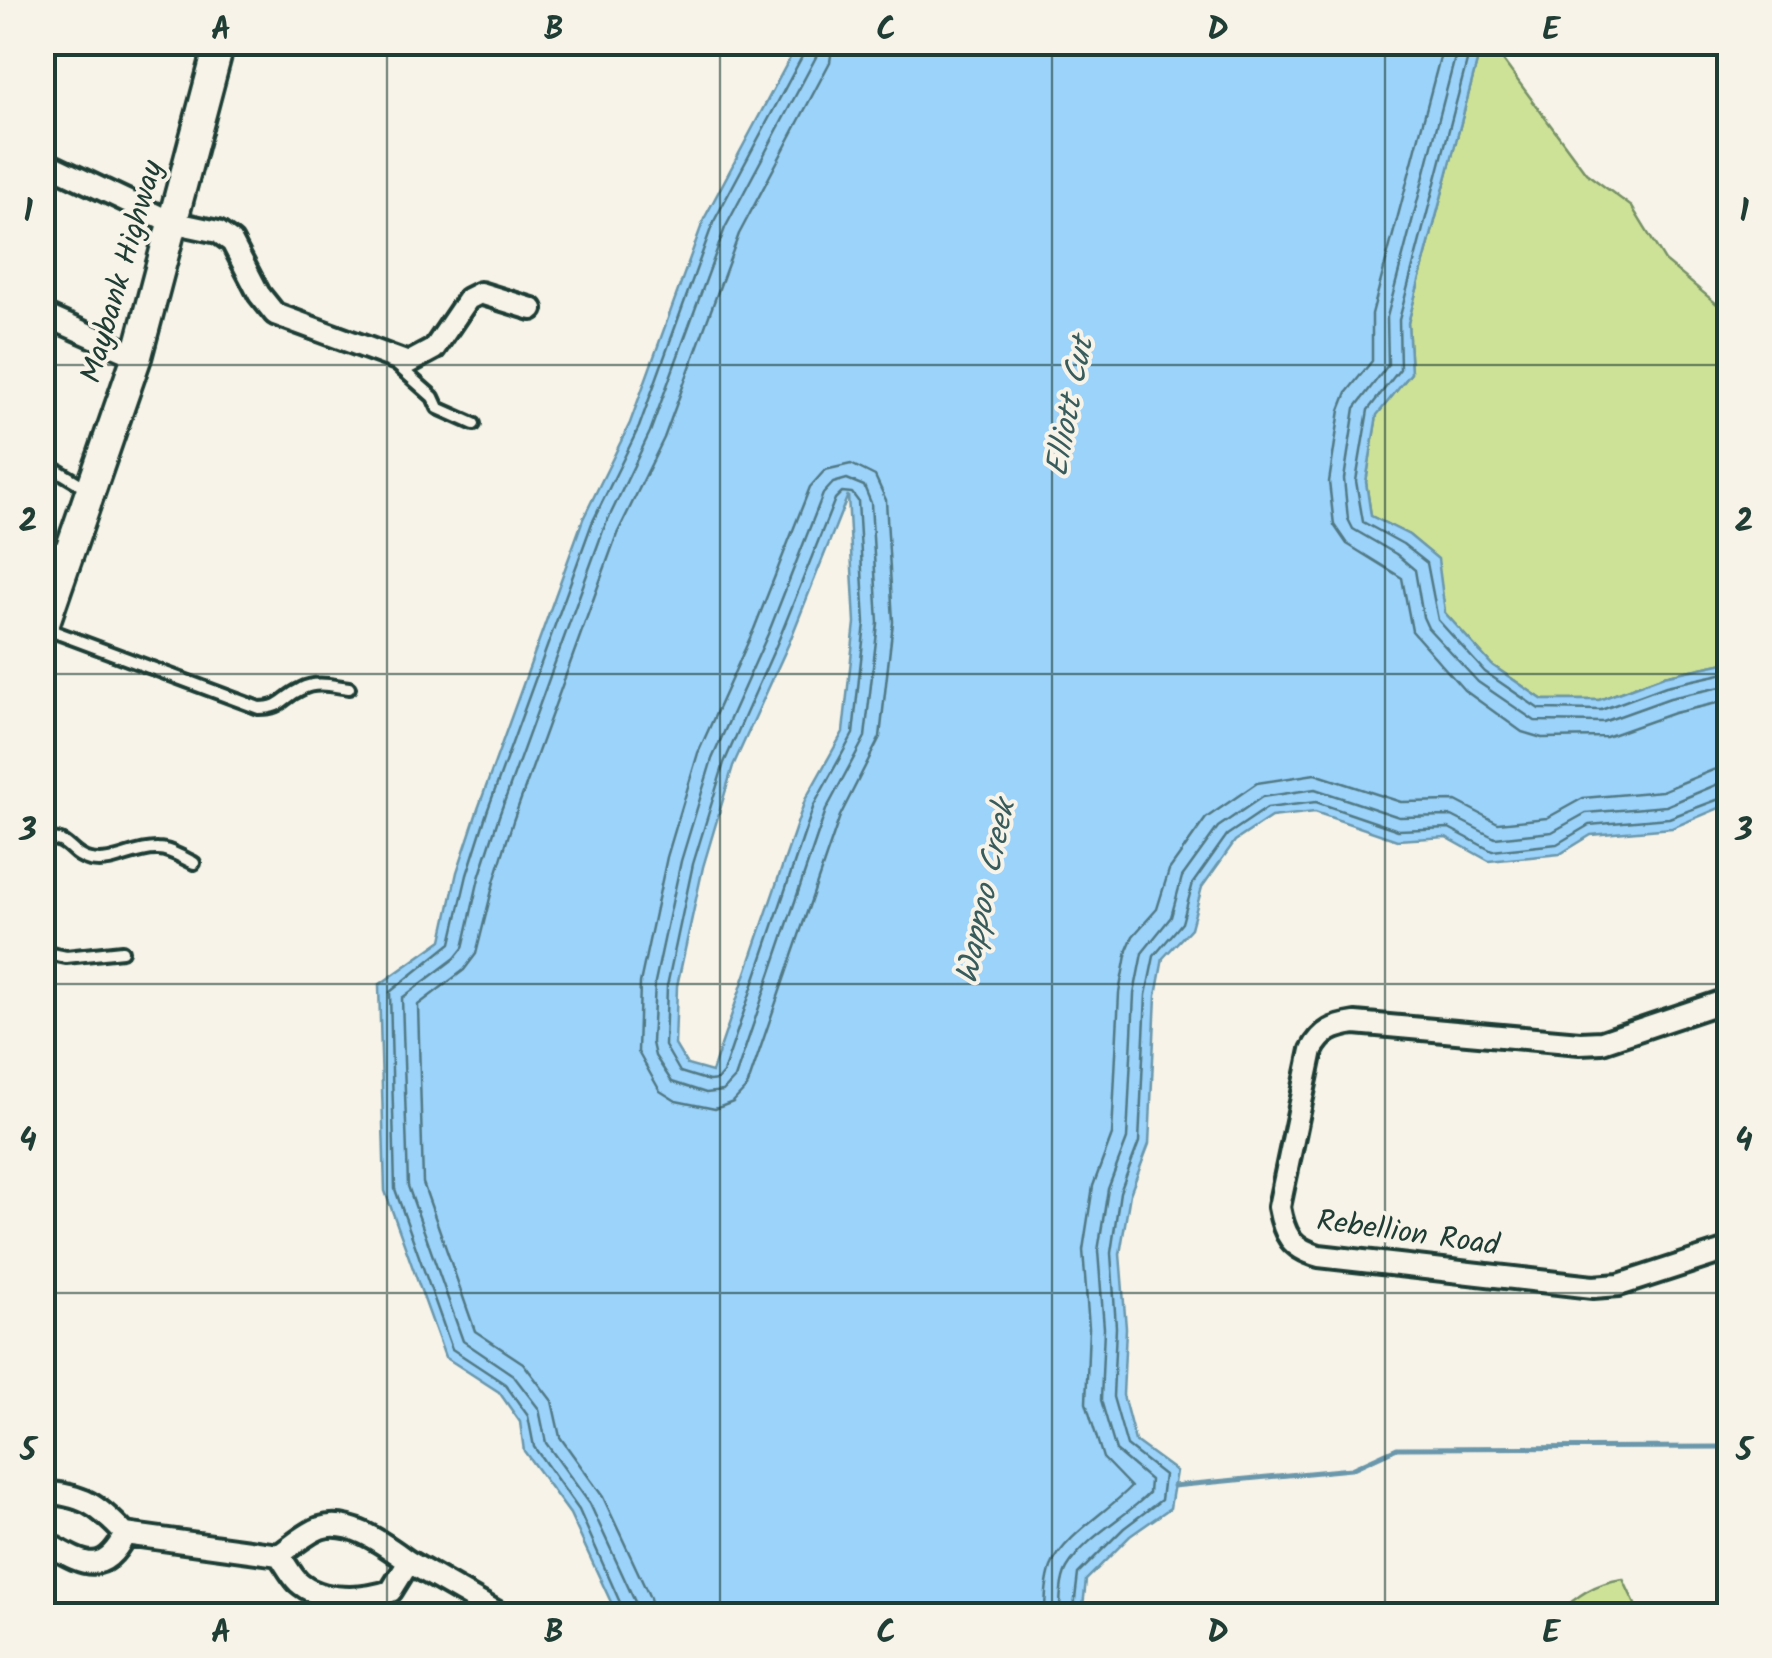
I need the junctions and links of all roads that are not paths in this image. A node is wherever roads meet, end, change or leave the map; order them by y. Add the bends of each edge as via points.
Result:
1 (220, 42) edge
2 (42, 161) edge
3 (172, 222) junction
4 (532, 309) dead end
5 (42, 314) edge
6 (137, 356) junction
7 (390, 356) junction
8 (474, 424) dead end
9 (42, 461) edge
10 (91, 491) junction
11 (42, 543) edge
12 (70, 553) junction
13 (43, 629) edge
14 (349, 688) dead end
15 (42, 839) edge
16 (194, 863) dead end
17 (122, 951) dead end
18 (42, 952) edge
19 (1730, 1000) edge
20 (1730, 1248) edge
21 (42, 1492) edge
22 (125, 1534) junction
23 (42, 1541) edge
24 (279, 1555) junction
25 (408, 1562) junction
26 (503, 1616) edge

1 - 3 main road, Maybank Highway
2 - 3 street
3 - 6 main road, Maybank Highway
3 - 7 street via 218,232 232,242 275,314
4 - 7 street via 480,292 434,349 408,362
5 - 6 street
6 - 10 main road, Maybank Highway
7 - 8 lane via 438,408
9 - 10 lane
10 - 12 main road, Maybank Highway
11 - 12 lane
12 - 13 main road, Maybank Highway
13 - 14 lane via 259,708 276,708 304,687
15 - 16 lane via 68,843 94,861 162,848
17 - 18 lane via 66,957
19 - 20 street, Rebellion Road via 1580,1044 1335,1026 1312,1050 1278,1207 1284,1232 1299,1250 1319,1256 1594,1287
21 - 22 street via 94,1504
22 - 23 street via 115,1554 89,1564
22 - 24 street
24 - 25 street via 318,1529 335,1526 364,1533
24 - 25 street via 299,1583 340,1597 392,1591
25 - 26 street

